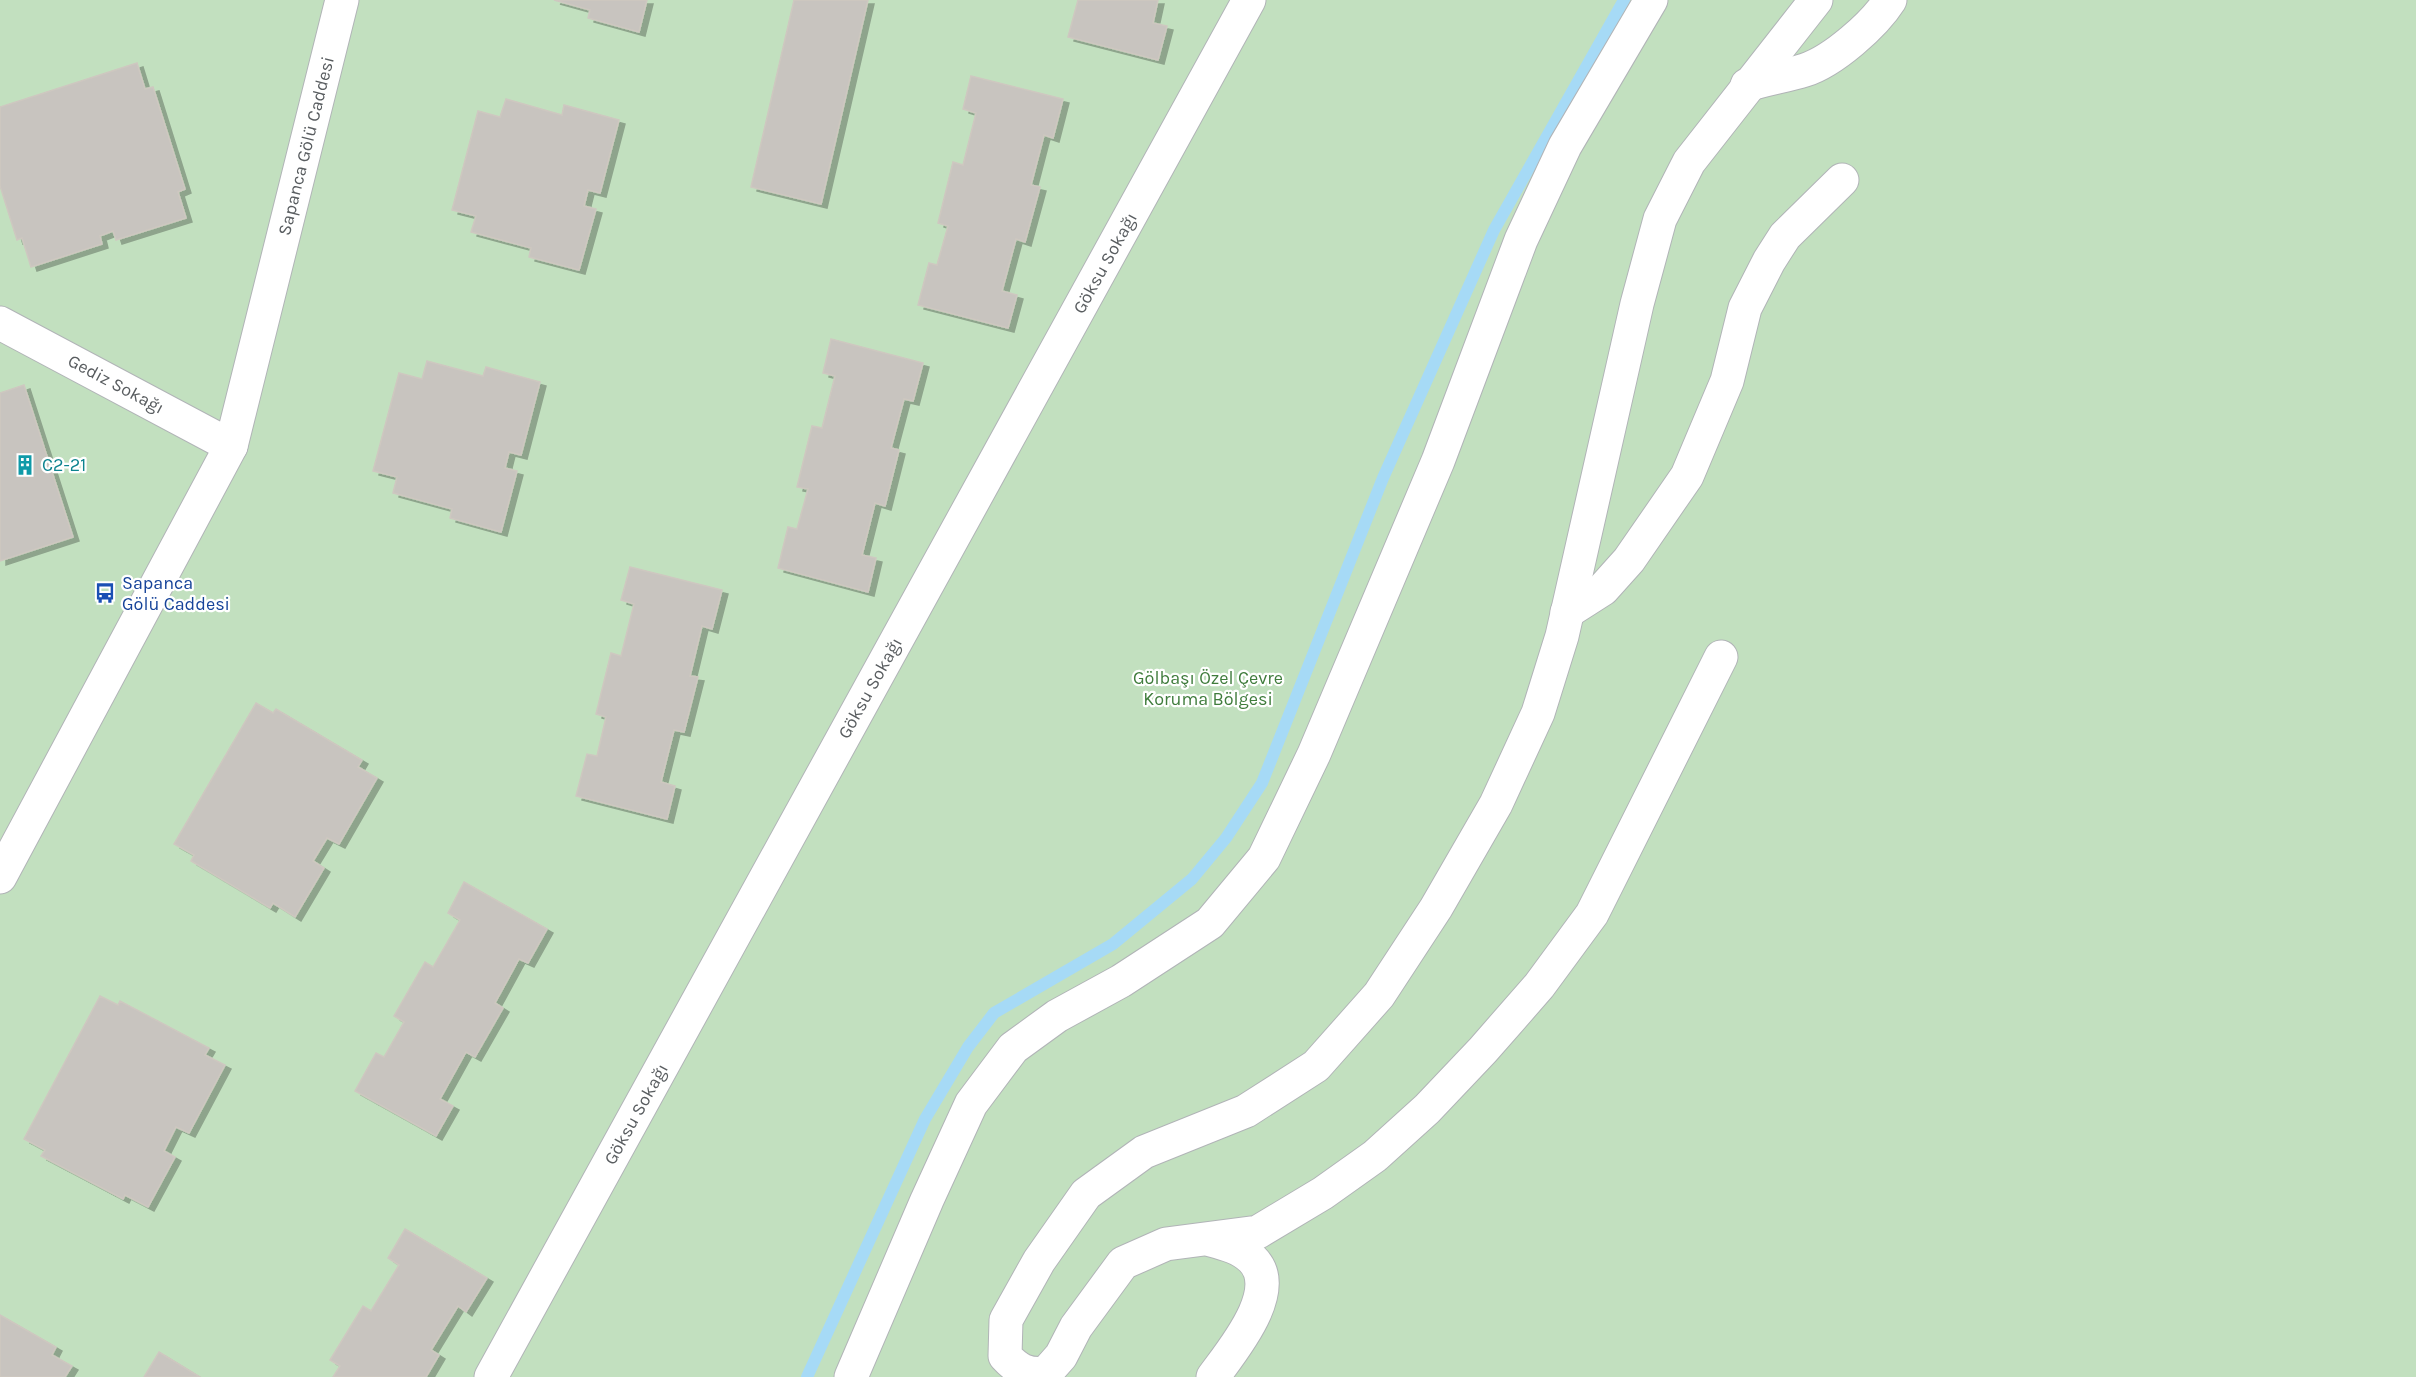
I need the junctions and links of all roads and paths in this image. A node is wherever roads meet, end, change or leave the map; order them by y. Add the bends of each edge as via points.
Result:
1 (342, 0) edge
2 (1249, 0) edge
3 (1652, 0) edge
4 (1816, 0) edge
5 (1890, 0) edge
6 (1747, 85) junction
7 (1842, 180) dead end
8 (0, 323) edge
9 (231, 446) junction
10 (1567, 612) junction
11 (1721, 657) dead end
12 (0, 877) edge
13 (1211, 1240) junction
14 (1016, 1373) edge
15 (492, 1377) edge
16 (851, 1377) edge
17 (1213, 1377) edge

1 - 9 street, Sapanca Gölü Caddesi
2 - 15 street, Göksu Sokağı
3 - 16 street via 1565,146 1521,240 1438,461 1314,754 1264,858 1210,923 1121,981 1057,1016 1013,1048 971,1104
4 - 6 street
5 - 6 street via 1845,48 1806,70
6 - 10 street via 1689,162 1660,219
7 - 10 street via 1785,236 1769,261 1745,308 1727,381 1687,476 1629,560 1603,589
8 - 9 street, Gediz Sokağı
9 - 12 street, Sapanca Gölü Caddesi
10 - 14 street via 1538,713 1496,804 1436,908 1379,995 1316,1066 1246,1111 1144,1152 1086,1194 1039,1261 1006,1320 1005,1356
11 - 13 street via 1592,914 1539,986 1427,1110 1392,1141 1323,1193 1258,1232
13 - 14 street via 1166,1244 1123,1263 1046,1373
13 - 17 street via 1233,1246 1254,1260 1261,1277 1259,1304 1247,1331

